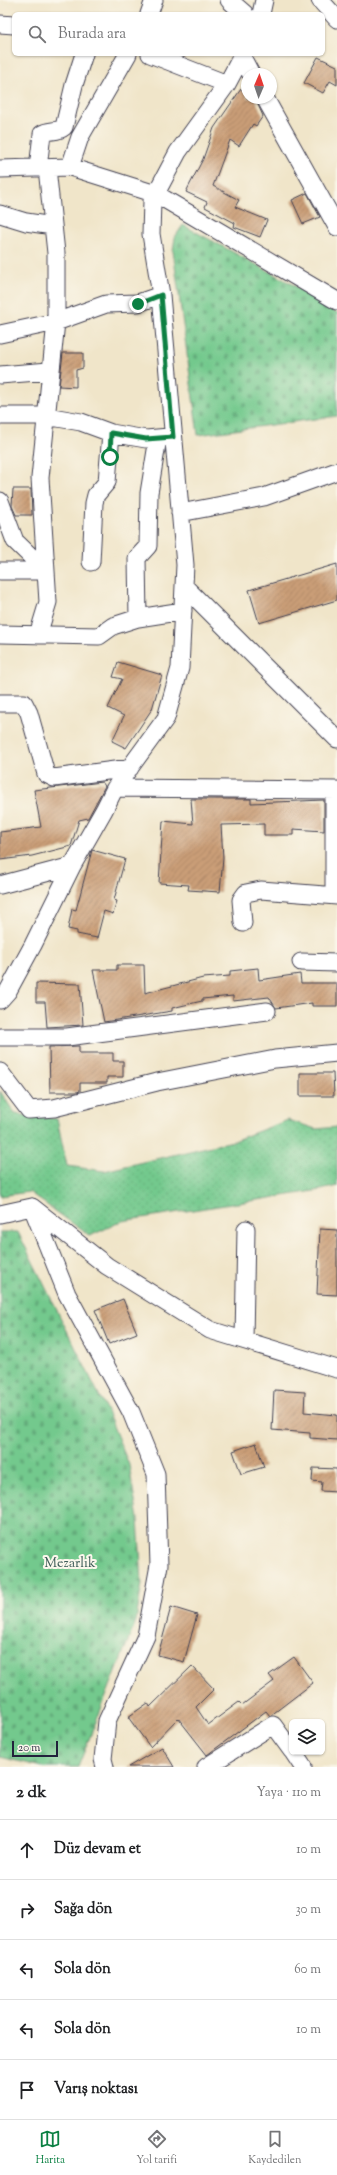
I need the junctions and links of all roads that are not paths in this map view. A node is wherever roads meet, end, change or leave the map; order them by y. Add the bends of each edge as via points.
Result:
1 (154, 0) edge
2 (230, 0) edge
3 (264, 0) edge
4 (320, 0) edge
5 (150, 12) edge
6 (243, 12) edge
7 (261, 12) edge
8 (337, 19) edge
9 (0, 24) edge
10 (12, 25) edge
11 (83, 56) edge
12 (127, 56) edge
13 (155, 56) edge
14 (242, 56) edge
15 (243, 56) edge
16 (248, 68) edge
17 (227, 84) junction
18 (268, 104) edge
19 (70, 167) junction
20 (42, 168) junction
21 (0, 169) edge
22 (156, 194) junction
23 (0, 214) edge
24 (53, 226) junction
25 (337, 227) edge
26 (161, 295) junction
27 (337, 301) edge
28 (56, 322) junction
29 (0, 330) edge
30 (0, 334) edge
31 (50, 371) junction
32 (0, 375) edge
33 (0, 416) edge
34 (46, 416) junction
35 (111, 433) junction
36 (165, 437) junction
37 (337, 471) edge
38 (0, 501) edge
39 (180, 513) junction
40 (91, 562) dead end
41 (0, 571) edge
42 (46, 571) junction
43 (184, 586) junction
44 (183, 610) junction
45 (138, 618) junction
46 (0, 634) edge
47 (38, 635) junction
48 (0, 703) edge
49 (337, 739) edge
50 (130, 768) junction
51 (115, 788) junction
52 (335, 790) edge
53 (72, 866) junction
54 (0, 885) edge
55 (336, 895) edge
56 (243, 923) dead end
57 (301, 962) dead end
58 (337, 963) edge
59 (0, 1000) edge
60 (267, 1011) dead end
61 (0, 1037) edge
62 (337, 1053) edge
63 (0, 1072) edge
64 (32, 1207) junction
65 (0, 1214) edge
66 (246, 1229) dead end
67 (244, 1340) junction
68 (337, 1369) edge
69 (289, 1748) edge
70 (294, 1755) edge
71 (105, 1767) edge
72 (206, 1767) edge
73 (303, 1767) edge

1 - 5 street
2 - 6 street
3 - 7 street
4 - 8 street
9 - 10 street
11 - 20 street via 64,127 60,131 47,131 42,134
12 - 19 street via 80,137
13 - 17 street
14 - 17 street
15 - 16 street
17 - 22 street via 178,152
18 - 25 street
19 - 20 street
19 - 22 street
20 - 21 street
20 - 24 street
22 - 26 street via 152,201 151,234
22 - 27 street
23 - 24 street via 26,222
24 - 28 street via 56,253
26 - 28 street via 138,304 106,304
26 - 36 street
28 - 30 street
28 - 31 street
29 - 30 street
31 - 32 street
31 - 34 street
33 - 34 street
34 - 35 street via 82,422
34 - 42 street via 40,478
35 - 36 street via 146,439
35 - 40 street via 107,482 96,495 94,503
36 - 39 street
36 - 45 street via 149,493 148,546 137,558
37 - 39 street via 264,497
38 - 42 street via 15,542
39 - 43 street via 185,565
41 - 42 street
42 - 47 street via 48,602
43 - 44 street
43 - 49 street
44 - 45 street
44 - 50 street via 180,668 166,718
45 - 47 street via 113,626 99,636
46 - 47 street
48 - 50 street via 24,703 46,774 54,778
50 - 51 street
51 - 52 street
51 - 53 street
52 - 55 street
53 - 54 street
53 - 59 street via 33,945 8,991
55 - 56 street via 261,890 246,893 241,900
57 - 58 street
60 - 61 street via 67,1037
62 - 63 street via 274,1058 156,1082 54,1108 29,1110
64 - 65 street
64 - 67 street via 108,1266 133,1282 210,1330
64 - 71 street via 67,1294 131,1412 156,1474 159,1564 146,1636 107,1720 103,1759
66 - 67 street
67 - 68 street
69 - 72 street via 273,1725
70 - 73 street

